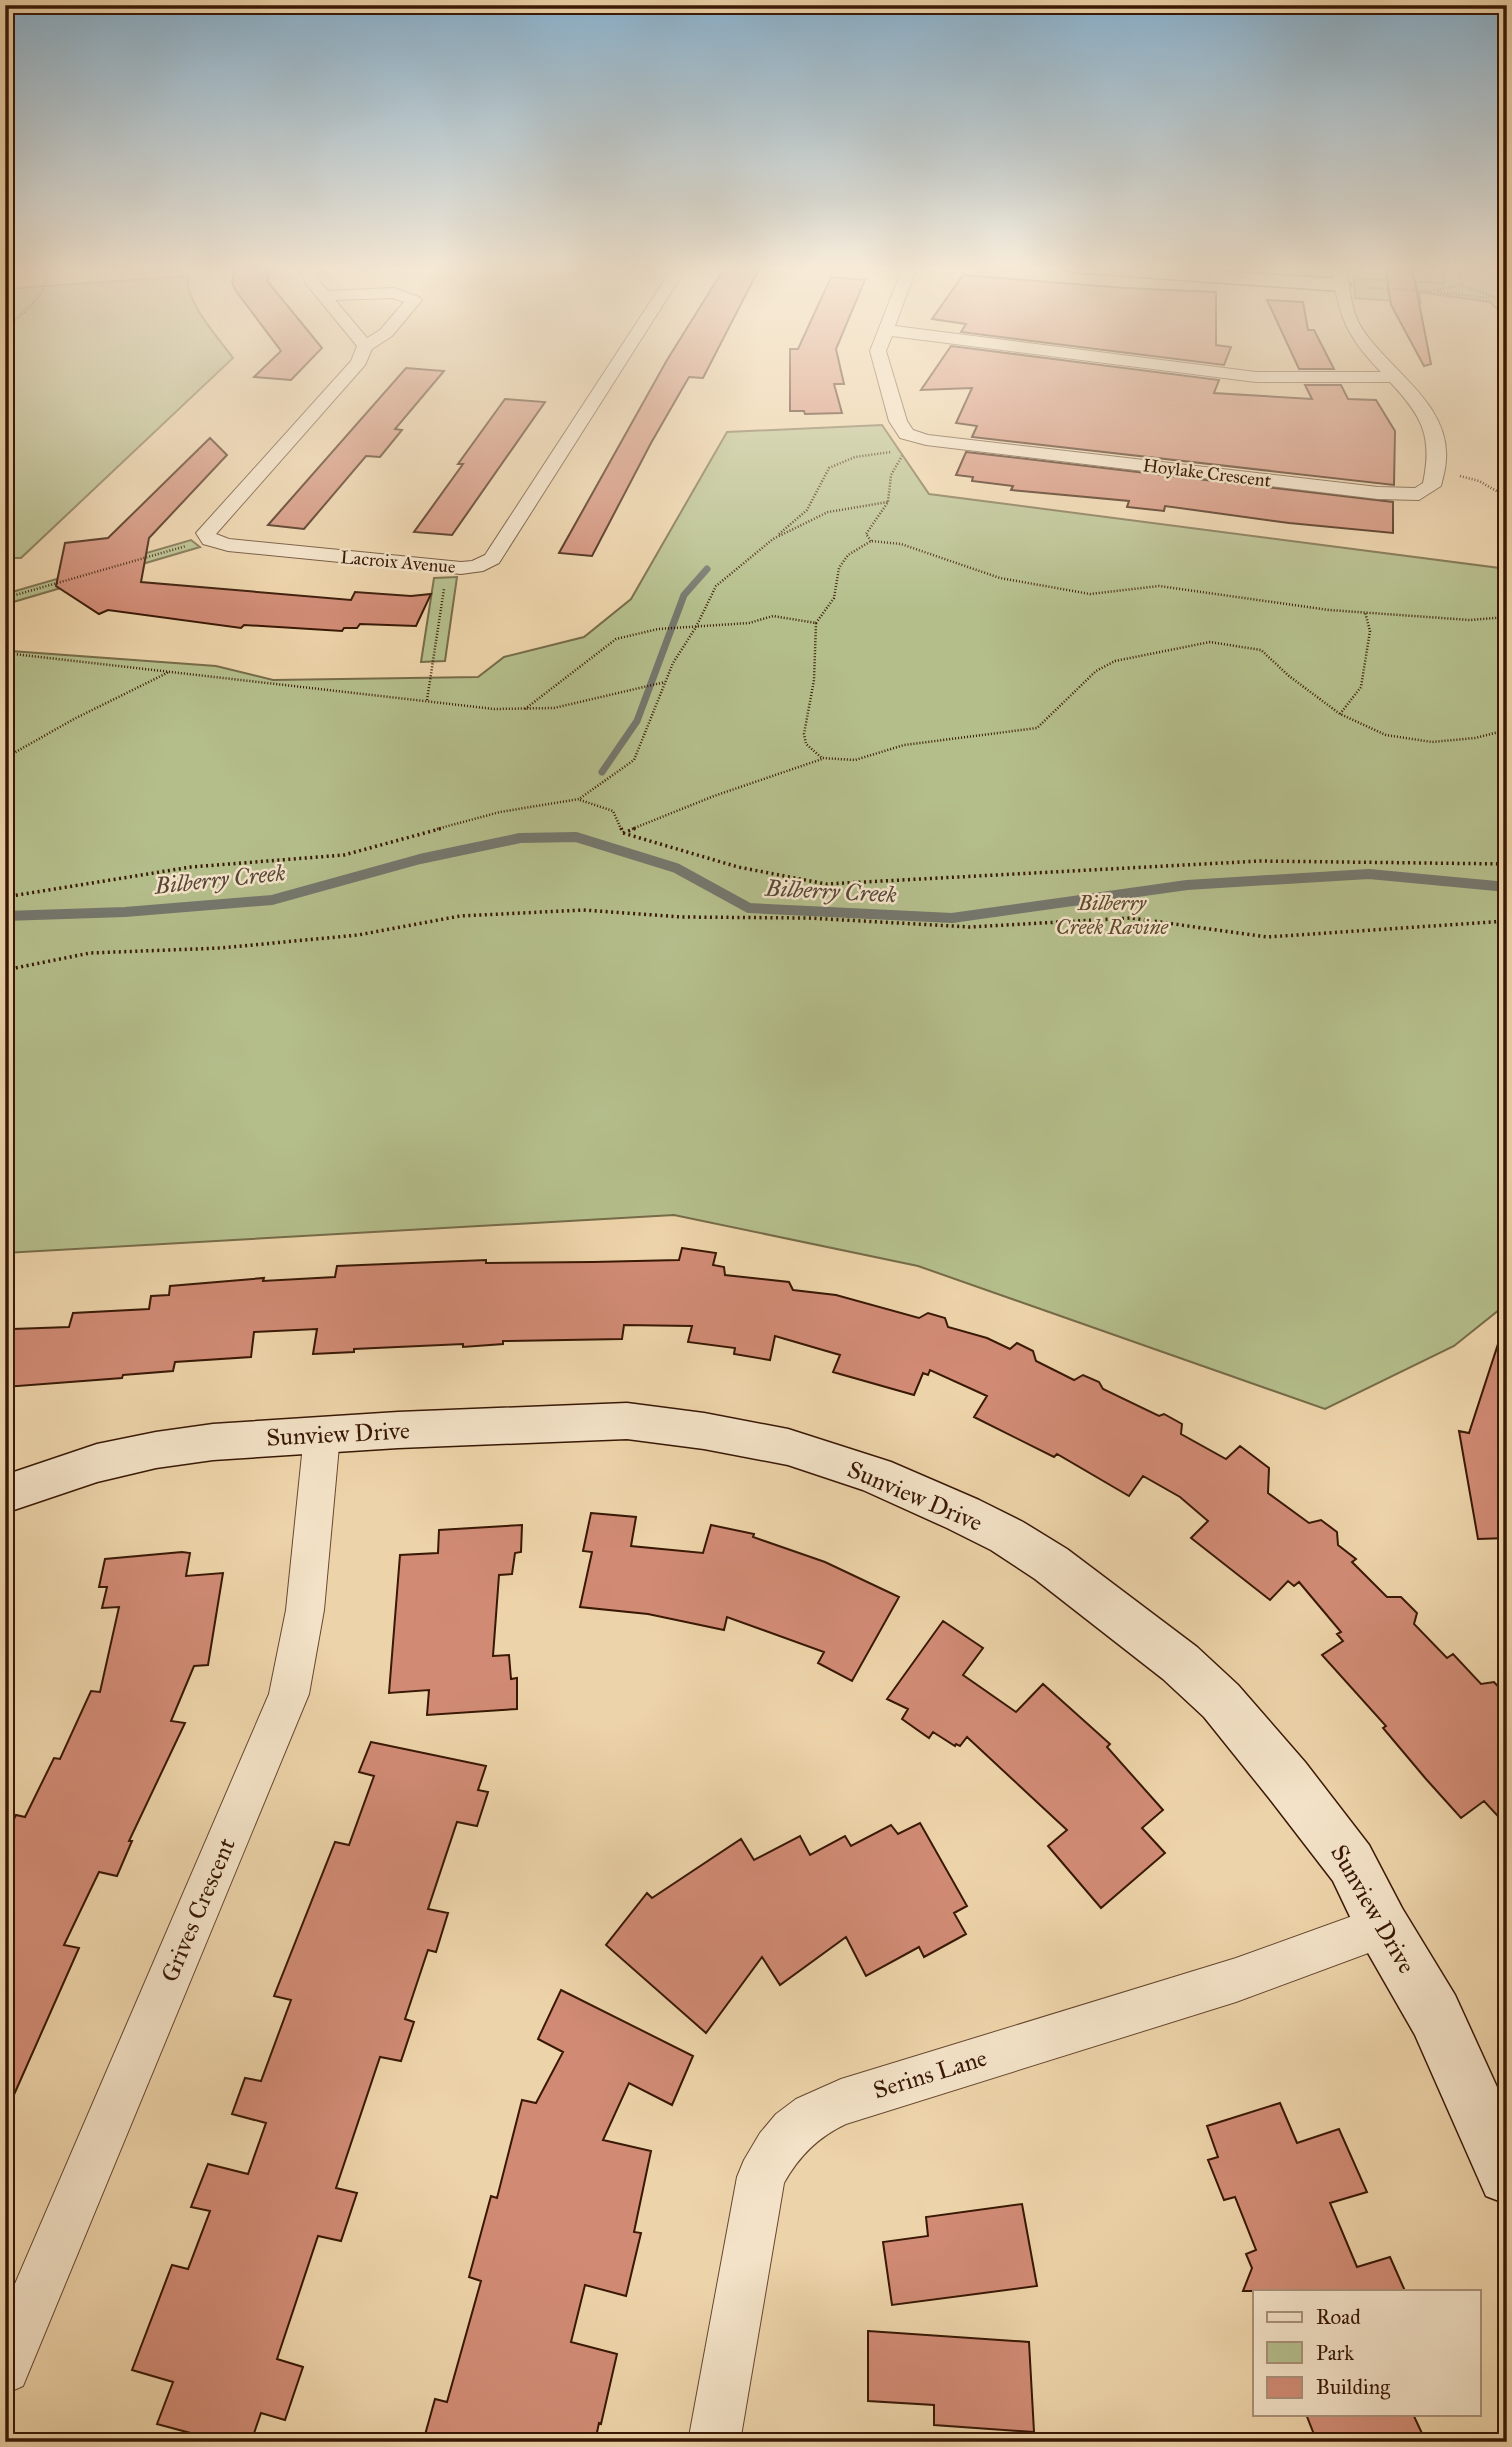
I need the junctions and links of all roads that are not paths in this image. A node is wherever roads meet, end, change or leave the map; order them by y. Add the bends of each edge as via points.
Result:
1 (342, 381) edge
2 (606, 381) edge
3 (887, 381) edge
4 (1397, 381) edge
5 (322, 1434) junction
6 (5, 1494) edge
7 (1383, 1927) junction
8 (1507, 2175) edge
9 (5, 2368) edge
10 (714, 2442) edge

1 - 2 street, Lacroix Avenue via 211,526 206,533 210,540 448,567 476,566 492,559
3 - 4 street, Hoylake Crescent via 910,444 1400,495 1427,491 1438,469 1432,421
5 - 6 street, Sunview Drive via 156,1450 97,1463
5 - 7 street, Sunview Drive via 627,1421 788,1447 875,1475 963,1514 1051,1564 1137,1628 1221,1701 1351,1863
5 - 9 street, Grives Crescent via 305,1610 289,1694
7 - 8 street, Sunview Drive via 1435,2015
7 - 10 street, Serins Lane via 1236,1980 808,2116 780,2143 761,2177

